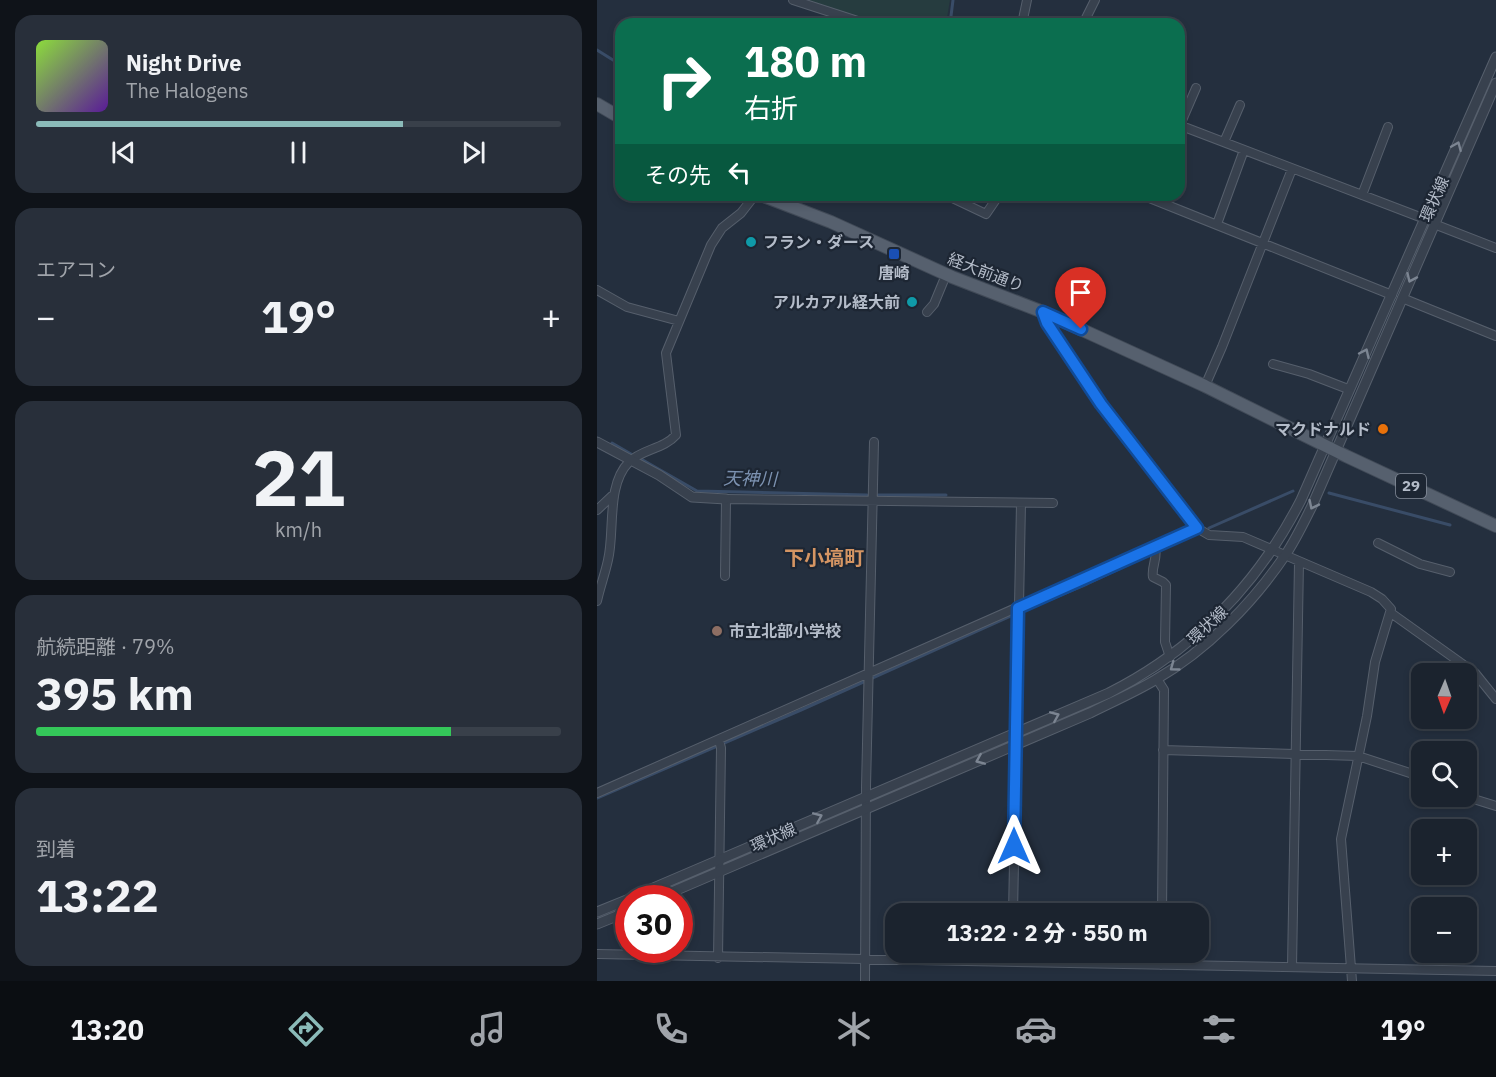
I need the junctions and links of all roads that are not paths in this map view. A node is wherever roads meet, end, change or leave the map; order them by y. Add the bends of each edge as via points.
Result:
1 (793, 0) edge
2 (1027, 0) edge
3 (1095, 0) edge
4 (833, 13) junction
5 (831, 18) edge
6 (848, 18) edge
7 (1023, 18) edge
8 (1086, 18) edge
9 (1496, 57) edge
10 (1496, 84) edge
11 (1196, 88) dead end
12 (597, 104) edge
13 (1240, 105) dead end
14 (1185, 112) edge
15 (615, 114) edge
16 (1185, 127) edge
17 (1389, 127) dead end
18 (1224, 142) junction
19 (1244, 150) junction
20 (1292, 169) junction
21 (1362, 195) junction
22 (750, 201) edge
23 (777, 201) edge
24 (959, 201) edge
25 (995, 201) edge
26 (1159, 201) edge
27 (1430, 222) junction
28 (1217, 224) junction
29 (1263, 242) junction
30 (1496, 248) edge
31 (947, 275) junction
32 (597, 290) edge
33 (1392, 295) junction
34 (1402, 298) junction
35 (927, 312) dead end
36 (1043, 312) junction
37 (679, 321) junction
38 (1496, 336) edge
39 (1273, 364) dead end
40 (1205, 386) junction
41 (1348, 389) junction
42 (597, 442) edge
43 (874, 442) dead end
44 (1325, 446) junction
45 (1337, 452) junction
46 (631, 460) junction
47 (614, 496) junction
48 (726, 499) junction
49 (872, 501) junction
50 (1021, 503) junction
51 (1053, 503) dead end
52 (597, 510) edge
53 (1496, 526) edge
54 (1197, 528) junction
55 (1378, 543) dead end
56 (1155, 548) junction
57 (1272, 550) junction
58 (1285, 555) junction
59 (1299, 562) junction
60 (1450, 572) dead end
61 (725, 576) dead end
62 (597, 601) edge
63 (1018, 608) junction
64 (1391, 613) junction
65 (1170, 657) junction
66 (869, 674) junction
67 (1157, 679) junction
68 (1496, 699) edge
69 (1015, 733) junction
70 (719, 740) junction
71 (1015, 745) junction
72 (1163, 750) junction
73 (1295, 755) junction
74 (1358, 756) junction
75 (1411, 773) edge
76 (597, 793) edge
77 (867, 797) junction
78 (1477, 800) edge
79 (1496, 806) edge
80 (866, 809) junction
81 (719, 860) junction
82 (718, 873) junction
83 (661, 885) edge
84 (689, 885) edge
85 (1013, 903) edge
86 (1162, 903) edge
87 (615, 905) edge
88 (597, 912) edge
89 (615, 917) edge
90 (597, 924) edge
91 (597, 954) edge
92 (718, 958) junction
93 (866, 960) junction
94 (885, 960) edge
95 (1061, 963) edge
96 (1161, 965) joint
97 (1292, 967) junction
98 (1351, 968) junction
99 (1496, 971) edge
100 (865, 981) edge
101 (1352, 981) edge

1 - 4 street
2 - 7 street
3 - 8 street
4 - 5 street
4 - 6 street
27 -> 9 street, 環状線
10 - 27 street, 環状線
11 - 14 street
12 - 15 main road
13 - 18 street
16 - 18 street
17 - 21 street
18 - 19 street
19 - 20 street
19 - 28 street
20 - 21 street
20 - 29 street
21 - 27 street
22 - 37 street via 716,235
23 - 31 main road, 経大前通り / 29
24 - 25 street via 986,214
26 - 28 street
27 - 30 street
27 - 33 street, 環状線
27 -> 34 street, 環状線
28 - 29 street
29 - 33 street
29 - 40 street
31 - 35 street
31 - 36 main road, 経大前通り / 29
32 - 37 street via 627,307
41 -> 33 street, 環状線
34 - 38 street
34 - 45 street, 環状線
36 - 40 main road, 経大前通り / 29
36 - 54 street via 1101,404
37 - 46 street via 666,353 676,435
39 - 41 street
40 - 44 main road, 経大前通り / 29
41 - 44 street, 環状線
42 - 46 street
43 - 49 street
44 - 45 main road, 29
44 - 57 street, 環状線
45 - 53 main road, 29
45 -> 58 street, 環状線
46 - 47 street via 617,482
46 - 48 street via 692,497
47 - 52 street
47 - 62 street via 608,559
48 - 49 street
48 - 61 street
49 - 50 street
49 - 66 street
50 - 51 street
50 - 63 street
54 - 56 street
54 - 57 street via 1209,535 1243,537
55 - 60 street via 1420,564
56 - 63 street
56 - 65 street via 1152,573 1165,585 1165,642
57 - 58 street
57 - 65 street, 環状線 via 1224,610
58 - 59 street
58 -> 67 street, 環状線 via 1225,626
59 - 64 street via 1371,592 1388,604
59 - 73 street
63 - 66 street
63 - 69 street
64 - 68 street via 1475,673
64 - 74 street via 1375,662
69 -> 65 street, 環状線 via 1109,693
66 - 70 street
66 - 77 street
67 - 71 street, 環状線
67 - 72 street via 1164,690
69 - 71 street
69 - 77 street, 環状線
70 - 76 street
70 - 81 street
71 -> 80 street, 環状線
71 - 85 street
72 - 73 street
72 - 86 street
73 - 74 street
73 - 97 street
74 - 75 street
74 - 98 street via 1341,850
77 - 80 street
81 -> 77 street, 環状線
78 - 79 street
80 - 82 street, 環状線
80 - 93 street
81 - 82 street
81 - 83 street, 環状線
82 - 84 street, 環状線
82 - 92 street
87 - 88 street, 環状線
89 - 90 street
91 - 92 street
92 - 93 street
93 - 94 street
93 - 100 street
95 - 96 street
96 - 97 street
97 - 98 street
98 - 99 street
98 - 101 street

